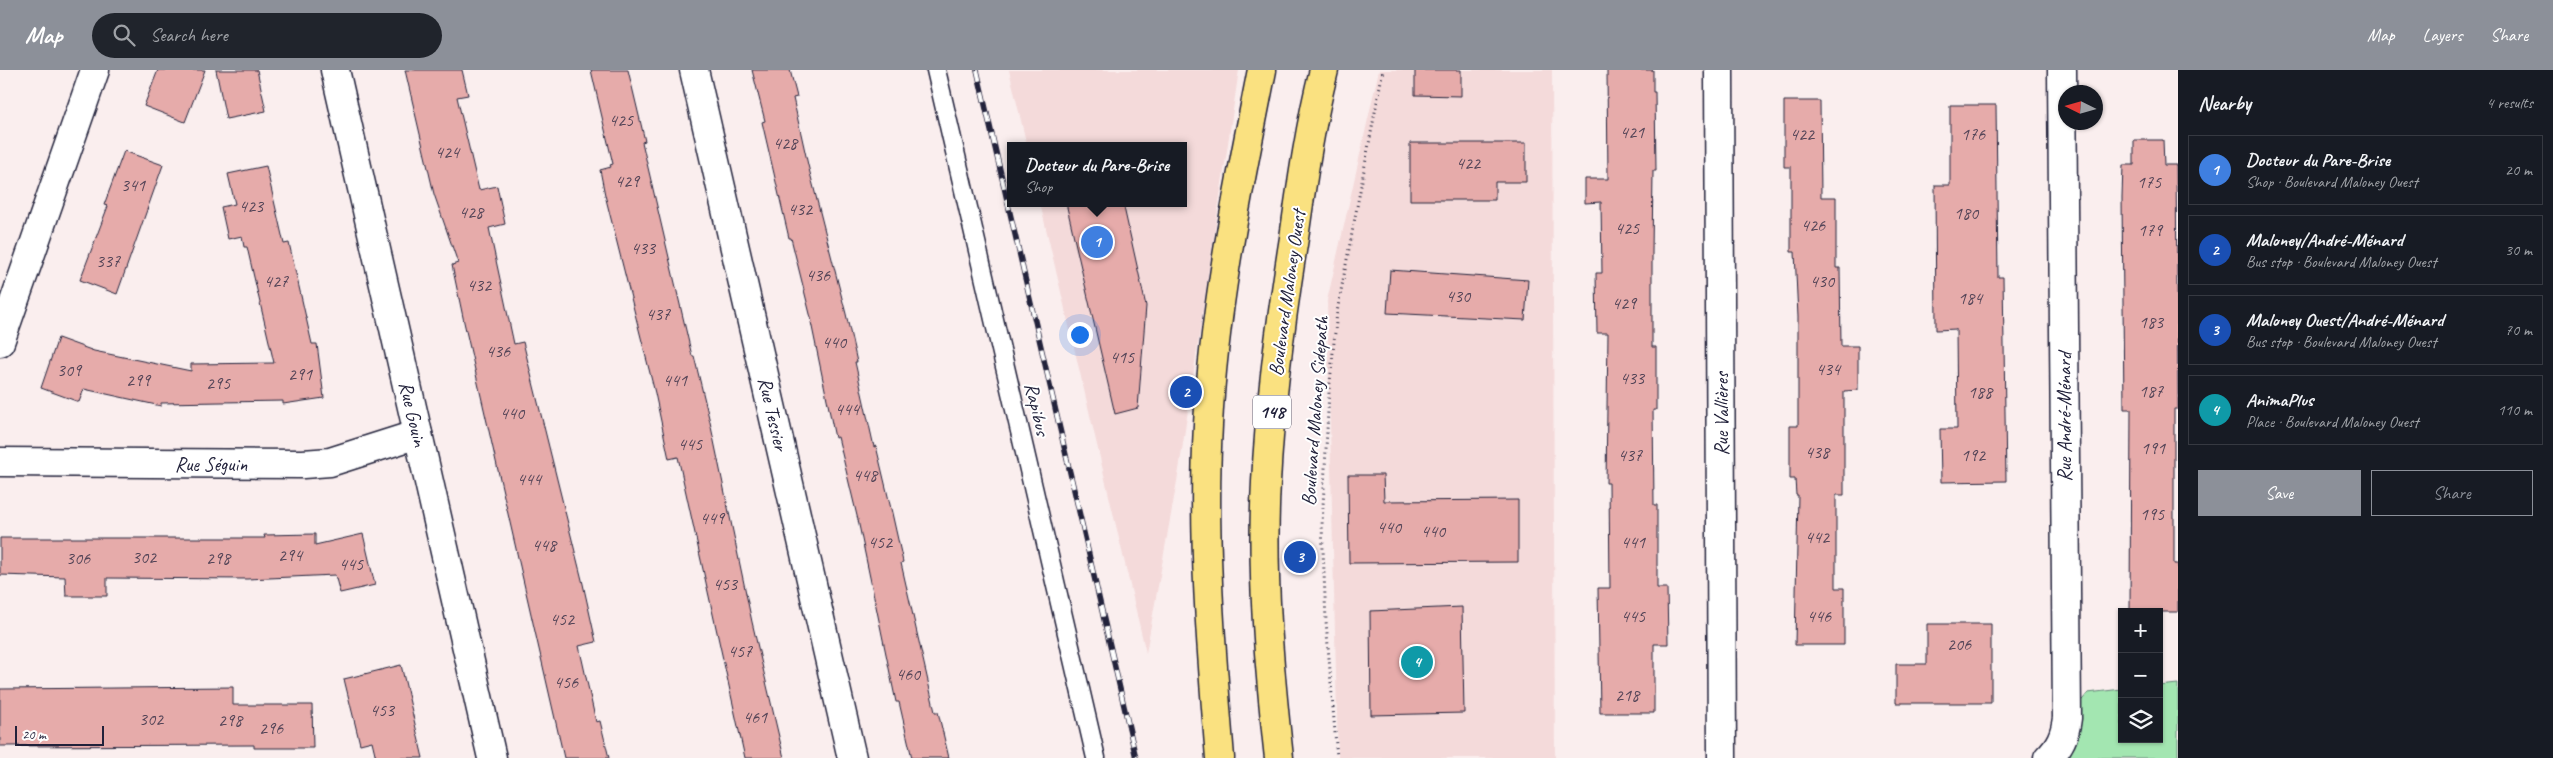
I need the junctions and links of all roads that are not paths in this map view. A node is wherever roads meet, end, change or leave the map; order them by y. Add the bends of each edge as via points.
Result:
1 (95, 70) edge
2 (335, 70) edge
3 (694, 70) edge
4 (936, 70) edge
5 (1262, 70) edge
6 (1324, 70) edge
7 (1719, 70) edge
8 (2062, 70) edge
9 (0, 342) edge
10 (418, 434) junction
11 (0, 462) edge
12 (492, 758) edge
13 (852, 758) edge
14 (1096, 758) edge
15 (1220, 758) edge
16 (1279, 758) edge
17 (1722, 758) edge
18 (2048, 758) edge

1 - 9 street
2 - 10 street, Rue Gouin
3 - 13 street, Rue Tessier
4 - 14 lane, Rapibus
5 - 15 main road via 1238,190 1217,328 1208,426 1208,553
6 - 16 main road, Boulevard Maloney Ouest / 148 via 1304,171 1279,335 1266,483 1267,620
7 - 17 street, Rue Vallières
8 - 18 street, Rue André-Ménard via 2066,718 2065,733
10 - 11 street, Rue Séguin via 330,462 302,464
10 - 12 street, Rue Gouin

